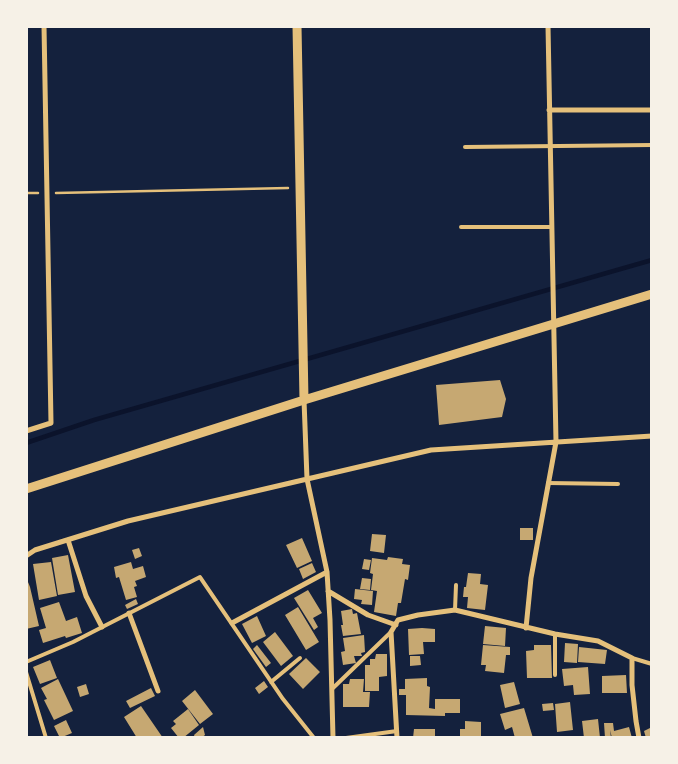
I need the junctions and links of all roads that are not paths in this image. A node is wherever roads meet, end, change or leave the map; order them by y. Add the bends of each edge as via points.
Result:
1 (44, 26) edge
2 (297, 26) edge
3 (548, 26) edge
4 (549, 110) junction
5 (652, 110) edge
6 (652, 145) edge
7 (465, 147) dead end
8 (550, 147) junction
9 (461, 227) dead end
10 (551, 227) junction
11 (652, 294) edge
12 (553, 324) junction
13 (304, 400) junction
14 (26, 431) edge
15 (652, 436) edge
16 (556, 442) junction
17 (307, 479) junction
18 (548, 483) junction
19 (618, 484) dead end
20 (26, 489) edge
21 (68, 540) junction
22 (26, 556) edge
23 (327, 572) junction
24 (456, 584) dead end
25 (328, 591) junction
26 (455, 610) junction
27 (129, 613) junction
28 (232, 623) junction
29 (396, 625) junction
30 (102, 627) junction
31 (526, 628) junction
32 (391, 632) junction
33 (555, 634) junction
34 (300, 658) dead end
35 (632, 658) junction
36 (26, 662) edge
37 (652, 664) edge
38 (26, 672) edge
39 (555, 675) dead end
40 (272, 682) junction
41 (332, 689) junction
42 (158, 691) dead end
43 (397, 731) junction
44 (46, 738) edge
45 (314, 738) edge
46 (333, 738) edge
47 (346, 738) edge
48 (397, 738) edge
49 (639, 738) edge

1 - 14 street via 51,423
2 - 13 street
3 - 4 street
4 - 5 street
4 - 8 street
6 - 8 lane
7 - 8 lane
8 - 10 street
9 - 10 lane
10 - 12 street
11 - 12 street
12 - 13 street
12 - 16 street
13 - 17 street
13 - 20 street
15 - 16 street
16 - 17 street via 431,450
16 - 18 street
17 - 21 street via 128,521
17 - 23 street
18 - 19 lane
18 - 31 street via 531,578
21 - 22 street via 34,550
21 - 30 street via 86,596
23 - 25 street
23 - 28 street
24 - 26 lane
25 - 29 street via 368,614
25 - 41 street
26 - 29 street via 398,620
26 - 31 street
27 - 28 lane via 200,577
27 - 30 lane
27 - 42 street
28 - 40 lane
29 - 32 street
30 - 36 lane
31 - 33 street
32 - 41 lane
32 - 43 street
33 - 35 street via 598,641
33 - 39 lane
34 - 40 lane
35 - 37 lane
35 - 49 street
38 - 44 lane
40 - 45 lane
41 - 46 street
43 - 47 lane
43 - 48 street

